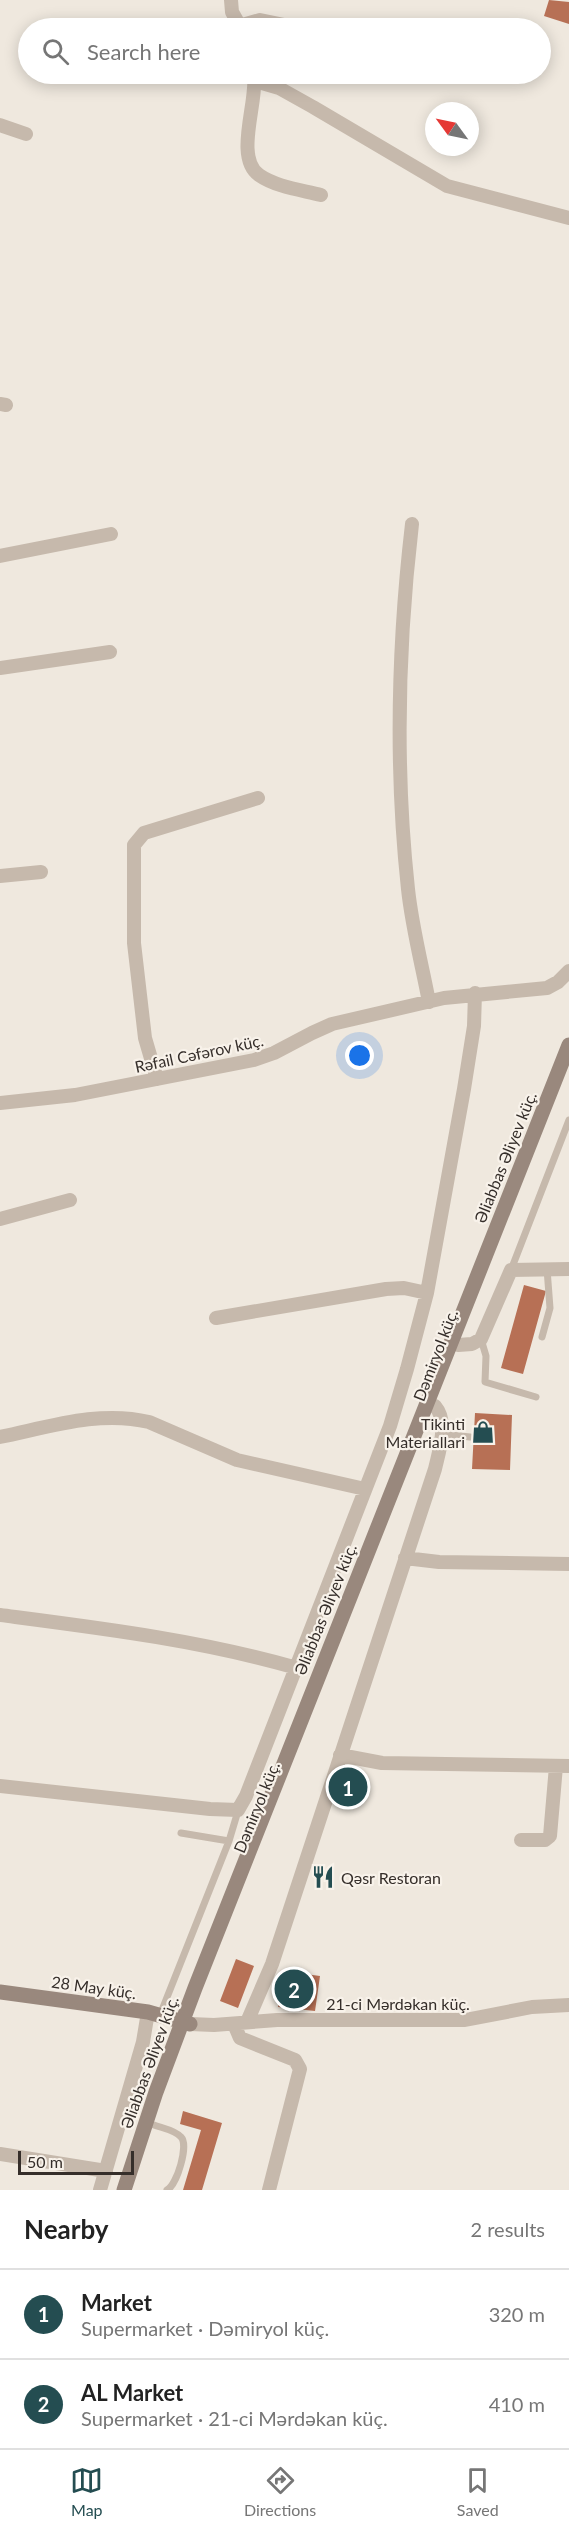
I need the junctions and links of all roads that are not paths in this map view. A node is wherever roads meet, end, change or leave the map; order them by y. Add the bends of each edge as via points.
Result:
1 (231, 0) edge
2 (235, 18) edge
3 (253, 84) edge
4 (270, 84) edge
5 (0, 124) edge
6 (26, 134) dead end
7 (321, 195) dead end
8 (569, 218) edge
9 (412, 524) dead end
10 (111, 534) dead end
11 (0, 556) edge
12 (110, 652) dead end
13 (0, 668) edge
14 (258, 798) dead end
15 (41, 872) dead end
16 (0, 876) edge
17 (569, 970) edge
18 (475, 993) junction
19 (429, 1002) junction
20 (569, 1045) edge
21 (569, 1068) edge
22 (157, 1079) junction
23 (0, 1103) edge
24 (569, 1120) edge
25 (70, 1200) dead end
26 (0, 1219) edge
27 (547, 1269) junction
28 (569, 1269) edge
29 (511, 1270) junction
30 (427, 1293) junction
31 (216, 1318) dead end
32 (542, 1337) dead end
33 (481, 1339) junction
34 (458, 1345) junction
35 (536, 1397) dead end
36 (435, 1406) junction
37 (441, 1434) junction
38 (0, 1437) edge
39 (470, 1437) dead end
40 (365, 1490) junction
41 (405, 1558) junction
42 (569, 1564) edge
43 (0, 1615) edge
44 (297, 1668) junction
45 (340, 1755) junction
46 (562, 1766) edge
47 (0, 1786) edge
48 (238, 1810) junction
49 (182, 1833) dead end
50 (521, 1840) dead end
51 (229, 1842) junction
52 (0, 1992) edge
53 (569, 2005) edge
54 (154, 2014) junction
55 (186, 2023) junction
56 (240, 2023) junction
57 (154, 2125) junction
58 (0, 2154) edge
59 (106, 2171) junction
60 (100, 2190) edge
61 (124, 2190) edge
62 (133, 2190) edge
63 (167, 2190) edge
64 (269, 2190) edge

1 - 2 street
3 - 7 street via 247,154 250,165 272,182
4 - 8 street via 447,186
5 - 6 street
9 - 19 street via 401,629 401,782 408,892
10 - 11 street
12 - 13 street
14 - 22 street via 144,833 134,845 134,943 145,1038
15 - 16 street
17 - 18 street, Rəfail Cəfərov küç. via 547,988
18 - 19 street, Rəfail Cəfərov küç.
18 - 30 street via 471,1051
19 - 22 street, Rəfail Cəfərov küç. via 332,1024 254,1060
20 - 55 main road, Əliabbas Əliyev küç.
21 - 34 main road, Dəmiryol küç.
22 - 23 street, Rəfail Cəfərov küç. via 75,1095
24 - 29 lane
25 - 26 street
27 - 28 street
27 - 29 street
27 - 32 lane via 550,1308
29 - 33 street
30 - 31 street via 386,1288
30 - 40 street via 397,1403
33 - 34 street
33 - 35 lane via 486,1356 485,1382
34 - 36 main road, Dəmiryol küç.
36 - 37 street
36 - 55 main road, Dəmiryol küç.
37 - 39 lane
37 - 41 street via 435,1469
38 - 40 street via 98,1418 136,1419 237,1460
40 - 44 street
41 - 42 street
41 - 45 street
43 - 44 street via 141,1633
44 - 48 street
45 - 46 street via 382,1763
45 - 56 street via 272,1964
46 - 50 street via 550,1836 545,1840
47 - 48 street
48 - 51 lane
49 - 51 lane
51 - 54 lane
52 - 54 main road, 28 May küç.
53 - 56 street, 21-ci Mərdəkan küç. via 532,2007 465,2020
54 - 55 main road, 28 May küç.
54 - 59 street
55 - 56 street, 21-ci Mərdəkan küç.
55 - 57 main road
55 - 61 main road, Əliabbas Əliyev küç.
56 - 64 street via 240,2038 295,2060 300,2069
57 - 62 main road
57 - 63 lane via 179,2134 185,2147 174,2182
58 - 59 street
59 - 60 street

